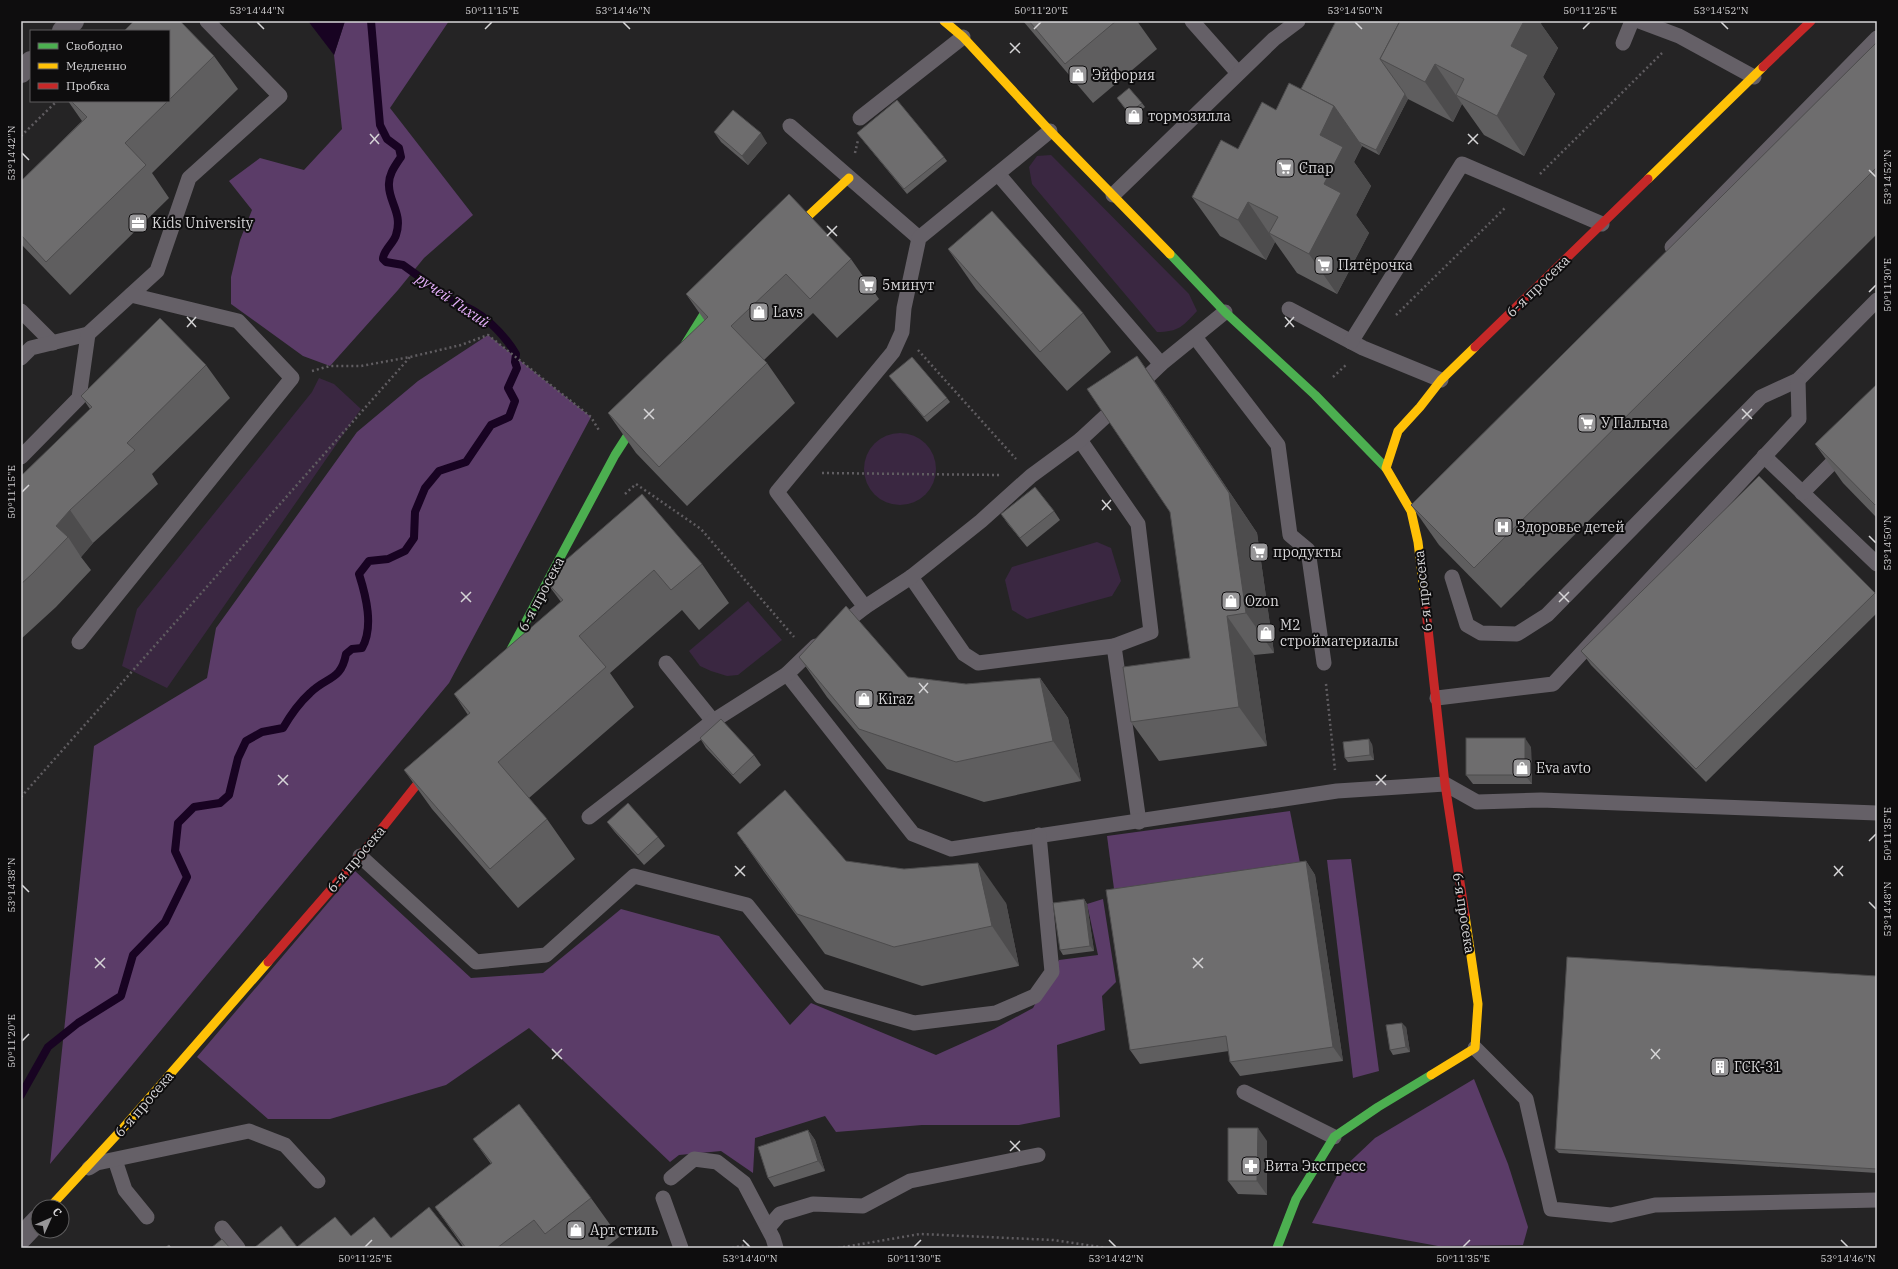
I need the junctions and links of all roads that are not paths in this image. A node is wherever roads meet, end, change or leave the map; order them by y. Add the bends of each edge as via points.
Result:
1 (73, 21) edge
2 (207, 21) edge
3 (944, 21) edge
4 (1192, 21) edge
5 (1298, 21) edge
6 (1632, 21) edge
7 (1639, 21) edge
8 (1811, 21) edge
9 (64, 30) edge
10 (963, 37) junction
11 (1877, 38) edge
12 (1623, 43) dead end
13 (30, 63) edge
14 (21, 72) edge
15 (1238, 73) junction
16 (1754, 76) junction
17 (860, 118) road end
18 (790, 126) dead end
19 (1050, 131) junction
20 (998, 174) junction
21 (849, 178) junction
22 (1113, 195) junction
23 (1602, 224) junction
24 (919, 238) junction
25 (781, 241) edge
26 (1664, 254) edge
27 (730, 288) edge
28 (131, 295) junction
29 (1877, 300) edge
30 (1288, 309) dead end
31 (21, 311) edge
32 (1225, 312) junction
33 (88, 334) junction
34 (1195, 337) junction
35 (1352, 342) junction
36 (53, 343) junction
37 (21, 358) edge
38 (1161, 364) junction
39 (669, 369) edge
40 (1441, 380) junction
41 (1798, 380) junction
42 (648, 402) edge
43 (1856, 439) edge
44 (1080, 440) junction
45 (1764, 456) junction
46 (21, 457) edge
47 (1386, 468) junction
48 (1802, 493) junction
49 (1423, 500) edge
50 (1411, 511) junction
51 (1877, 564) edge
52 (911, 577) junction
53 (1452, 577) edge
54 (865, 607) junction
55 (79, 642) dead end
56 (1114, 646) junction
57 (666, 663) dead end
58 (1324, 663) road end
59 (787, 674) junction
60 (497, 675) edge
61 (1437, 698) junction
62 (713, 721) junction
63 (438, 758) edge
64 (1445, 784) junction
65 (1877, 813) edge
66 (589, 817) dead end
67 (1139, 822) junction
68 (1039, 835) junction
69 (360, 856) junction
70 (1475, 1048) junction
71 (1244, 1092) dead end
72 (1334, 1137) junction
73 (1038, 1155) dead end
74 (115, 1160) junction
75 (83, 1172) junction
76 (671, 1178) dead end
77 (318, 1181) dead end
78 (663, 1198) dead end
79 (58, 1199) edge
80 (1877, 1200) edge
81 (147, 1217) dead end
82 (30, 1228) edge
83 (222, 1228) dead end
84 (768, 1228) junction
85 (21, 1238) edge
86 (238, 1248) edge
87 (681, 1248) edge
88 (776, 1248) edge
89 (1277, 1248) edge

1 - 9 street
2 - 28 lane via 280,96 189,178 157,271
3 - 10 street
4 - 15 lane
5 - 15 lane via 1274,38
6 - 12 lane
7 - 16 lane via 1679,36
8 - 16 street, 6-я просека
10 - 17 lane
10 - 19 street
11 - 26 lane
13 - 14 street
15 - 22 lane
16 - 23 street, 6-я просека
18 - 21 lane
19 - 20 lane
19 - 22 street
20 - 24 lane
20 - 38 lane
21 - 24 lane
21 - 25 street
22 - 32 street
23 - 35 lane via 1462,164
23 - 40 street, 6-я просека
24 - 54 lane via 904,308 902,332 893,352 777,492
27 - 39 street via 707,309
28 - 33 lane
28 - 55 lane via 238,320 292,378
29 - 41 lane
30 - 35 lane
31 - 36 lane
32 - 34 lane
32 - 47 street via 1315,396
33 - 36 lane
33 - 46 lane via 79,398
34 - 38 lane
34 - 58 lane via 1278,445 1290,535 1308,550
35 - 40 lane
36 - 37 lane via 31,348
38 - 44 lane
40 - 47 street, 6-я просека via 1398,431
41 - 45 lane via 1799,420
41 - 53 lane via 1761,397 1547,615 1517,634 1481,633 1467,625
42 - 60 street, 6-я просека via 615,455
43 - 48 lane
44 - 52 lane via 1031,476 981,521
44 - 56 lane via 1138,524 1151,632
45 - 48 lane
45 - 61 lane via 1552,684
47 - 50 street, 6-я просека
48 - 51 lane
49 - 50 lane
50 - 61 street, 6-я просека via 1418,542
52 - 54 lane
52 - 56 lane via 964,654 978,663
54 - 59 lane via 808,653
56 - 67 lane
57 - 62 lane
59 - 62 lane
59 - 68 lane via 913,834 952,848
61 - 64 street, 6-я просека
62 - 66 lane
63 - 69 street, 6-я просека
64 - 65 lane via 1477,802 1541,800
64 - 67 lane via 1336,791
64 - 70 street, 6-я просека via 1478,1004
67 - 68 lane
68 - 69 lane via 1052,972 1035,996 996,1013 914,1023 820,996 747,905 634,876 546,955 476,962
69 - 75 street, 6-я просека
70 - 72 street
70 - 80 lane via 1526,1099 1551,1209 1611,1215 1655,1205
71 - 72 lane
72 - 89 street via 1296,1200
73 - 84 lane via 910,1181 863,1206 813,1204 780,1214
74 - 75 lane via 96,1163
74 - 77 lane via 249,1131 285,1145
74 - 81 lane via 125,1190
75 - 79 street, 6-я просека
76 - 84 lane via 694,1159 716,1162 744,1183
78 - 87 lane
82 - 85 street
83 - 86 lane
84 - 88 lane

